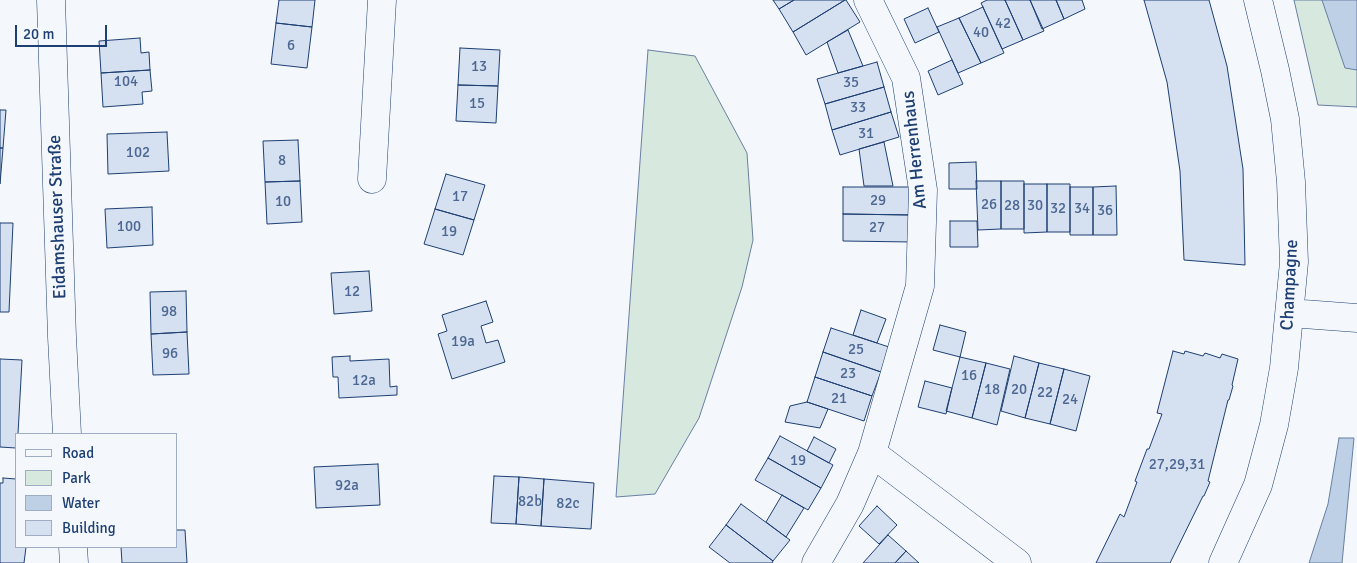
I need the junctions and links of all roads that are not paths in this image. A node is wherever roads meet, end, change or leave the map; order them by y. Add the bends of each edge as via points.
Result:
1 (50, 0) edge
2 (382, 0) edge
3 (868, 0) edge
4 (1258, 0) edge
5 (372, 179) dead end
6 (1290, 313) junction
7 (1357, 318) edge
8 (68, 433) edge
9 (872, 453) junction
10 (73, 548) edge
11 (74, 563) edge
12 (816, 563) edge
13 (1017, 563) edge
14 (1223, 563) edge

1 - 8 street, Eidamshauser Straße
2 - 5 street
3 - 9 street, Am Herrenhaus via 906,78 923,190 920,286
4 - 6 street, Champagne via 1285,119 1294,262
6 - 7 street
6 - 14 street, Champagne via 1274,425 1258,485
9 - 12 street, Am Herrenhaus via 850,504
9 - 13 street
10 - 11 street

